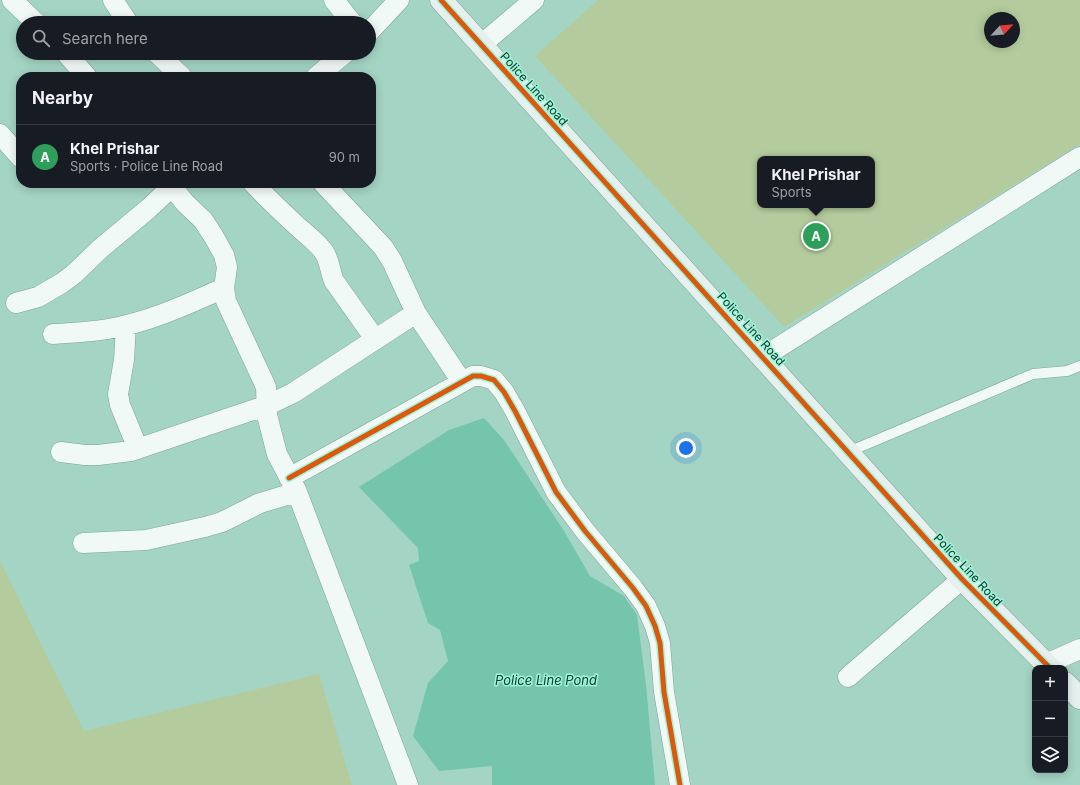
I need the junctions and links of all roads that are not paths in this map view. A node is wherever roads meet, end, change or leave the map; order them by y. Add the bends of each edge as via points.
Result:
1 (12, 0) edge
2 (113, 0) edge
3 (334, 0) edge
4 (399, 0) edge
5 (441, 0) edge
6 (534, 0) edge
7 (29, 16) edge
8 (123, 16) edge
9 (347, 16) edge
10 (376, 25) edge
11 (481, 45) junction
12 (72, 60) edge
13 (164, 60) edge
14 (337, 60) edge
15 (83, 72) edge
16 (177, 72) edge
17 (322, 72) edge
18 (0, 134) edge
19 (16, 152) edge
20 (1080, 157) edge
21 (168, 188) edge
22 (175, 188) edge
23 (258, 188) edge
24 (328, 188) edge
25 (224, 288) junction
26 (16, 303) dead end
27 (416, 313) junction
28 (126, 325) junction
29 (53, 334) dead end
30 (375, 339) junction
31 (763, 357) junction
32 (1080, 366) edge
33 (462, 382) junction
34 (268, 404) junction
35 (138, 449) junction
36 (61, 452) dead end
37 (848, 452) junction
38 (293, 485) junction
39 (83, 543) dead end
40 (962, 579) junction
41 (1080, 649) edge
42 (1047, 665) edge
43 (1050, 665) edge
44 (848, 677) dead end
45 (1068, 686) edge
46 (1080, 698) edge
47 (408, 785) edge
48 (680, 785) edge

1 - 7 street
2 - 8 street
3 - 9 street
4 - 10 street
5 - 11 street, Police Line Road
6 - 11 street
11 - 31 street, Police Line Road
12 - 15 street
13 - 16 street
14 - 17 street
18 - 19 street
20 - 31 street
21 - 26 street via 148,209 62,283 38,297
22 - 25 street via 185,203 203,220 224,255 227,267
23 - 30 street via 325,253 334,282
24 - 27 street via 383,247
25 - 28 street via 176,309
25 - 34 street via 226,301 266,387
27 - 30 street
27 - 33 street
28 - 29 street
28 - 35 street via 124,360 118,394
30 - 34 street via 293,393
31 - 37 street, Police Line Road
32 - 37 lane via 1067,371 1033,374
33 - 38 street
33 - 48 street via 473,376 482,376 494,380 504,392 556,492 646,606 660,643 664,692
34 - 35 street
34 - 38 street via 267,415 277,454
35 - 36 street via 98,455
37 - 40 street, Police Line Road
38 - 39 street via 222,522 146,540
38 - 47 street
40 - 42 street, Police Line Road
40 - 44 street
41 - 43 street
45 - 46 street

